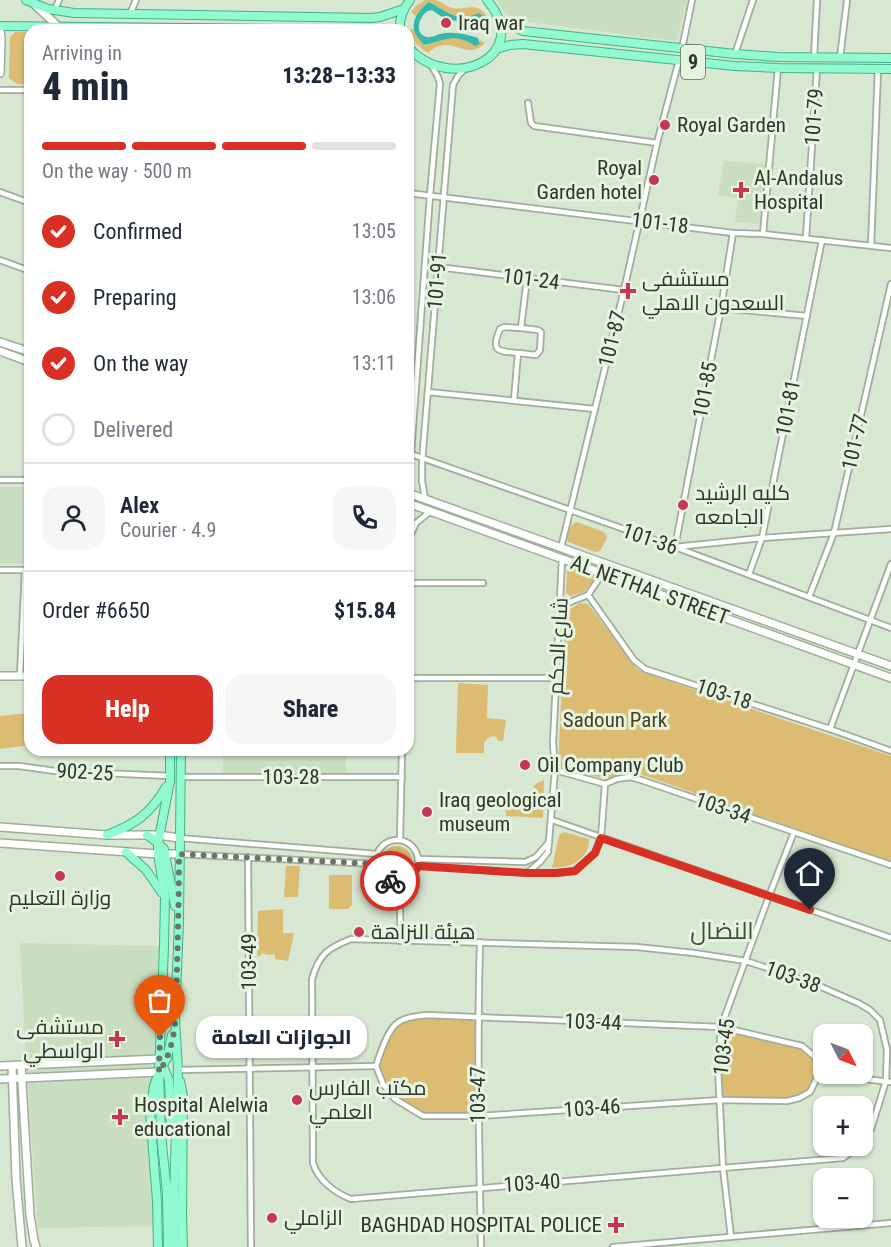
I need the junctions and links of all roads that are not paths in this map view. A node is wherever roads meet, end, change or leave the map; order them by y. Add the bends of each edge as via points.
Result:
1 (59, 0) edge
2 (136, 0) edge
3 (410, 0) edge
4 (692, 0) edge
5 (753, 0) edge
6 (817, 0) edge
7 (848, 0) edge
8 (29, 1) edge
9 (489, 1) edge
10 (404, 9) junction
11 (54, 11) junction
12 (130, 14) junction
13 (500, 20) junction
14 (55, 24) edge
15 (399, 24) edge
16 (0, 28) edge
17 (24, 28) edge
18 (496, 49) junction
19 (682, 49) junction
20 (414, 52) edge
21 (735, 54) junction
22 (814, 58) junction
23 (840, 58) junction
24 (891, 58) edge
25 (679, 60) junction
26 (430, 63) junction
27 (466, 68) junction
28 (778, 68) junction
29 (817, 68) junction
30 (878, 69) junction
31 (891, 69) edge
32 (0, 74) edge
33 (0, 90) edge
34 (24, 90) edge
35 (528, 103) dead end
36 (657, 143) junction
37 (0, 192) edge
38 (414, 194) edge
39 (430, 195) junction
40 (444, 197) junction
41 (24, 201) edge
42 (640, 220) junction
43 (733, 233) junction
44 (764, 234) junction
45 (806, 238) junction
46 (822, 240) junction
47 (871, 246) junction
48 (891, 248) edge
49 (0, 260) edge
50 (438, 267) junction
51 (24, 269) edge
52 (527, 278) junction
53 (891, 284) edge
54 (624, 290) junction
55 (721, 308) junction
56 (807, 316) junction
57 (521, 328) junction
58 (0, 342) edge
59 (24, 350) edge
60 (0, 351) edge
61 (518, 353) junction
62 (24, 360) edge
63 (428, 392) junction
64 (514, 400) junction
65 (414, 402) edge
66 (595, 409) junction
67 (414, 455) edge
68 (423, 458) junction
69 (0, 480) edge
70 (24, 480) edge
71 (414, 495) edge
72 (424, 499) junction
73 (414, 505) edge
74 (431, 511) junction
75 (570, 511) junction
76 (414, 526) edge
77 (891, 529) edge
78 (834, 533) junction
79 (762, 538) junction
80 (675, 547) junction
81 (561, 548) junction
82 (561, 558) junction
83 (891, 564) edge
84 (0, 570) edge
85 (24, 570) edge
86 (602, 574) junction
87 (749, 574) junction
88 (483, 583) dead end
89 (414, 584) edge
90 (588, 595) junction
91 (809, 597) junction
92 (560, 606) junction
93 (24, 615) edge
94 (870, 620) junction
95 (891, 628) edge
96 (858, 654) junction
97 (854, 664) junction
98 (891, 666) edge
99 (0, 676) edge
100 (20, 676) junction
101 (24, 676) edge
102 (414, 678) edge
103 (556, 678) junction
104 (891, 678) edge
105 (830, 729) junction
106 (891, 751) edge
107 (170, 756) edge
108 (181, 756) edge
109 (402, 756) edge
110 (0, 766) edge
111 (555, 770) junction
112 (180, 777) junction
113 (402, 777) junction
114 (170, 778) junction
115 (606, 784) junction
116 (552, 820) junction
117 (0, 827) edge
118 (794, 832) junction
119 (107, 835) junction
120 (147, 835) joint
121 (179, 838) junction
122 (601, 838) junction
123 (158, 839) junction
124 (400, 839) junction
125 (549, 842) junction
126 (0, 843) edge
127 (126, 852) junction
128 (162, 854) junction
129 (179, 854) junction
130 (376, 854) junction
131 (248, 857) junction
132 (418, 859) junction
133 (376, 864) junction
134 (891, 865) edge
135 (418, 866) junction
136 (527, 873) junction
137 (399, 882) junction
138 (769, 896) junction
139 (165, 897) junction
140 (179, 922) junction
141 (891, 938) edge
142 (401, 941) junction
143 (480, 942) junction
144 (746, 961) junction
145 (478, 1017) junction
146 (175, 1019) junction
147 (721, 1027) junction
148 (813, 1055) edge
149 (0, 1066) edge
150 (12, 1066) junction
151 (21, 1066) junction
152 (161, 1066) junction
153 (376, 1066) junction
154 (312, 1067) junction
155 (250, 1068) junction
156 (178, 1072) junction
157 (0, 1079) edge
158 (12, 1079) junction
159 (22, 1079) junction
160 (873, 1079) edge
161 (889, 1081) edge
162 (814, 1084) edge
163 (720, 1100) junction
164 (478, 1116) junction
165 (873, 1124) edge
166 (846, 1156) edge
167 (723, 1168) junction
168 (480, 1187) junction
169 (170, 1193) junction
170 (891, 1222) edge
171 (731, 1237) junction
172 (22, 1247) edge
173 (36, 1247) edge
174 (158, 1247) edge
175 (168, 1247) edge
176 (176, 1247) edge
177 (183, 1247) edge
178 (251, 1247) edge
179 (481, 1247) edge
180 (613, 1247) edge

1 - 11 street
2 - 12 street
3 - 10 main road
4 - 19 street
5 - 21 street
6 - 22 street
7 - 23 street
8 - 11 main road
8 - 14 main road
9 - 13 main road
10 - 12 main road via 371,18
10 - 15 main road
11 - 12 main road
13 - 18 main road via 501,38
13 - 19 main road, 9 via 523,31
16 - 17 main road
16 - 32 main road
18 - 25 main road, 9 via 523,44
18 - 27 main road via 484,62
19 - 21 main road, 9
20 - 26 main road
21 - 22 main road, 9
22 - 23 main road, 9
23 - 24 main road, 9
25 - 28 main road, 9
25 - 36 street, 101-87
26 - 27 main road via 448,69
26 - 39 street, 101-91 via 440,84
27 - 40 street, 101-91 via 453,85
28 - 29 main road, 9
28 - 44 street
29 - 30 main road, 9
29 - 45 street, 101-79
30 - 31 main road, 9
30 - 47 street
33 - 34 street
35 - 36 street via 534,126
36 - 42 street, 101-87
37 - 41 street
38 - 39 street, 101-18
39 - 40 street, 101-18
39 - 65 street, 101-91
40 - 42 street, 101-18
40 - 50 street, 101-91
42 - 43 street, 101-18
42 - 54 street, 101-87
43 - 44 street, 101-18
43 - 55 street, 101-85
44 - 45 street, 101-18
45 - 46 street, 101-18
46 - 47 street, 101-18
46 - 56 street, 101-81
47 - 48 street, 101-18
49 - 51 street
50 - 52 street, 101-24
50 - 63 street, 101-91
52 - 54 street, 101-24
52 - 57 street
53 - 78 street, 101-77
54 - 66 street, 101-87
55 - 56 street
55 - 80 street, 101-85
56 - 79 street, 101-81
57 - 61 street via 538,330 542,336 536,355
57 - 61 street via 500,329 496,346 500,351
58 - 59 main road
60 - 62 main road
61 - 64 street
63 - 64 street
63 - 68 street, 101-91
64 - 66 street
66 - 75 street, 101-87
67 - 68 street, 101-36
68 - 72 street, 101-91
68 - 75 street, 101-36
69 - 70 street
71 - 72 main road
72 - 81 main road
73 - 74 main road, AL NETHAL STREET
74 - 76 street
74 - 82 main road, AL NETHAL STREET
75 - 80 street, 101-36
75 - 81 street, 101-87
77 - 78 street
78 - 79 street
78 - 91 street, 101-77
79 - 80 street
79 - 87 street, 101-81
80 - 87 street, 101-36
81 - 96 main road
82 - 86 main road, AL NETHAL STREET
82 - 92 street, شارع الحكم
83 - 94 street
84 - 85 street
86 - 90 street
86 - 97 main road, AL NETHAL STREET
87 - 91 street, 101-36
88 - 89 street
90 - 92 street
90 - 105 street, 103-18 via 634,660 645,669
91 - 94 street, 101-36
92 - 103 street, شارع الحكم
93 - 100 street
94 - 95 street, 101-36
94 - 96 street
96 - 97 street
96 - 98 main road
97 - 104 main road, AL NETHAL STREET
97 - 105 street
99 - 100 main road
100 - 101 main road
102 - 103 street
103 - 111 street, شارع الحكم
105 - 106 street, 103-18
107 - 114 main road
108 - 112 main road
109 - 113 street
110 - 114 street, 902-25
111 - 115 street, 103-34
111 - 116 street, شارع الحكم
112 - 113 street, 103-28
112 - 121 main road
113 - 124 street
114 - 119 main road via 148,813
114 - 123 main road
115 - 118 street, 103-34 via 630,777
115 - 122 street
116 - 122 street
116 - 125 street, شارع الحكم
117 - 119 main road
118 - 134 street, 103-34
118 - 138 street, 103-45
119 - 120 main road
120 - 123 main road
121 - 123 main road
121 - 129 main road
121 - 130 street
122 - 136 street via 595,853 575,871
122 - 138 street
123 - 128 main road
124 - 130 street via 390,840
124 - 132 street via 412,846
125 - 132 street via 536,858 525,862
125 - 136 street via 548,852
126 - 127 main road
127 - 128 main road
127 - 139 main road via 146,870
128 - 129 main road
128 - 139 main road
128 - 140 main road
129 - 131 street
129 - 140 main road
130 - 133 street
131 - 133 street
131 - 155 street, 103-49
132 - 135 street
133 - 137 street via 387,879
135 - 136 street
135 - 137 street via 411,877
137 - 142 street
138 - 141 street
138 - 144 street, 103-45
139 - 152 main road
140 - 146 main road
142 - 143 street, 103-38
142 - 154 street, 103-40 via 351,939 336,945 316,964 312,978
143 - 144 street, 103-38 via 637,947
143 - 145 street, 103-47
144 - 147 street, 103-45
144 - 161 street, 103-38 via 810,982 870,1010 880,1020
145 - 147 street, 103-44
145 - 153 street, 103-44 via 411,1017 395,1025
145 - 164 street, 103-47
146 - 152 main road via 169,1052
146 - 156 main road
147 - 148 street, 103-44 via 802,1046
147 - 163 street, 103-45
149 - 150 main road
150 - 151 main road
150 - 158 main road
151 - 152 main road
151 - 159 main road
152 - 159 main road
152 - 169 main road via 161,1134
152 - 174 main road via 150,1112
153 - 154 street
153 - 164 street, 103-46 via 395,1100 423,1116
154 - 155 street
154 - 168 street, 103-40 via 313,1164 318,1176 337,1192 351,1198
155 - 156 street
155 - 178 street, 103-49
156 - 169 main road
156 - 177 main road via 183,1096
157 - 158 main road
158 - 159 main road
158 - 172 main road
159 - 173 main road via 30,1215
160 - 161 street
161 - 165 street
162 - 163 street, 103-46 via 810,1092 788,1101
163 - 164 street, 103-46
163 - 167 street, 103-45
164 - 168 street, 103-47
166 - 167 street, 103-40
167 - 168 street, 103-40
167 - 171 street, 103-45
168 - 179 street, 103-47
169 - 175 main road
169 - 176 main road
170 - 171 street
171 - 180 street

